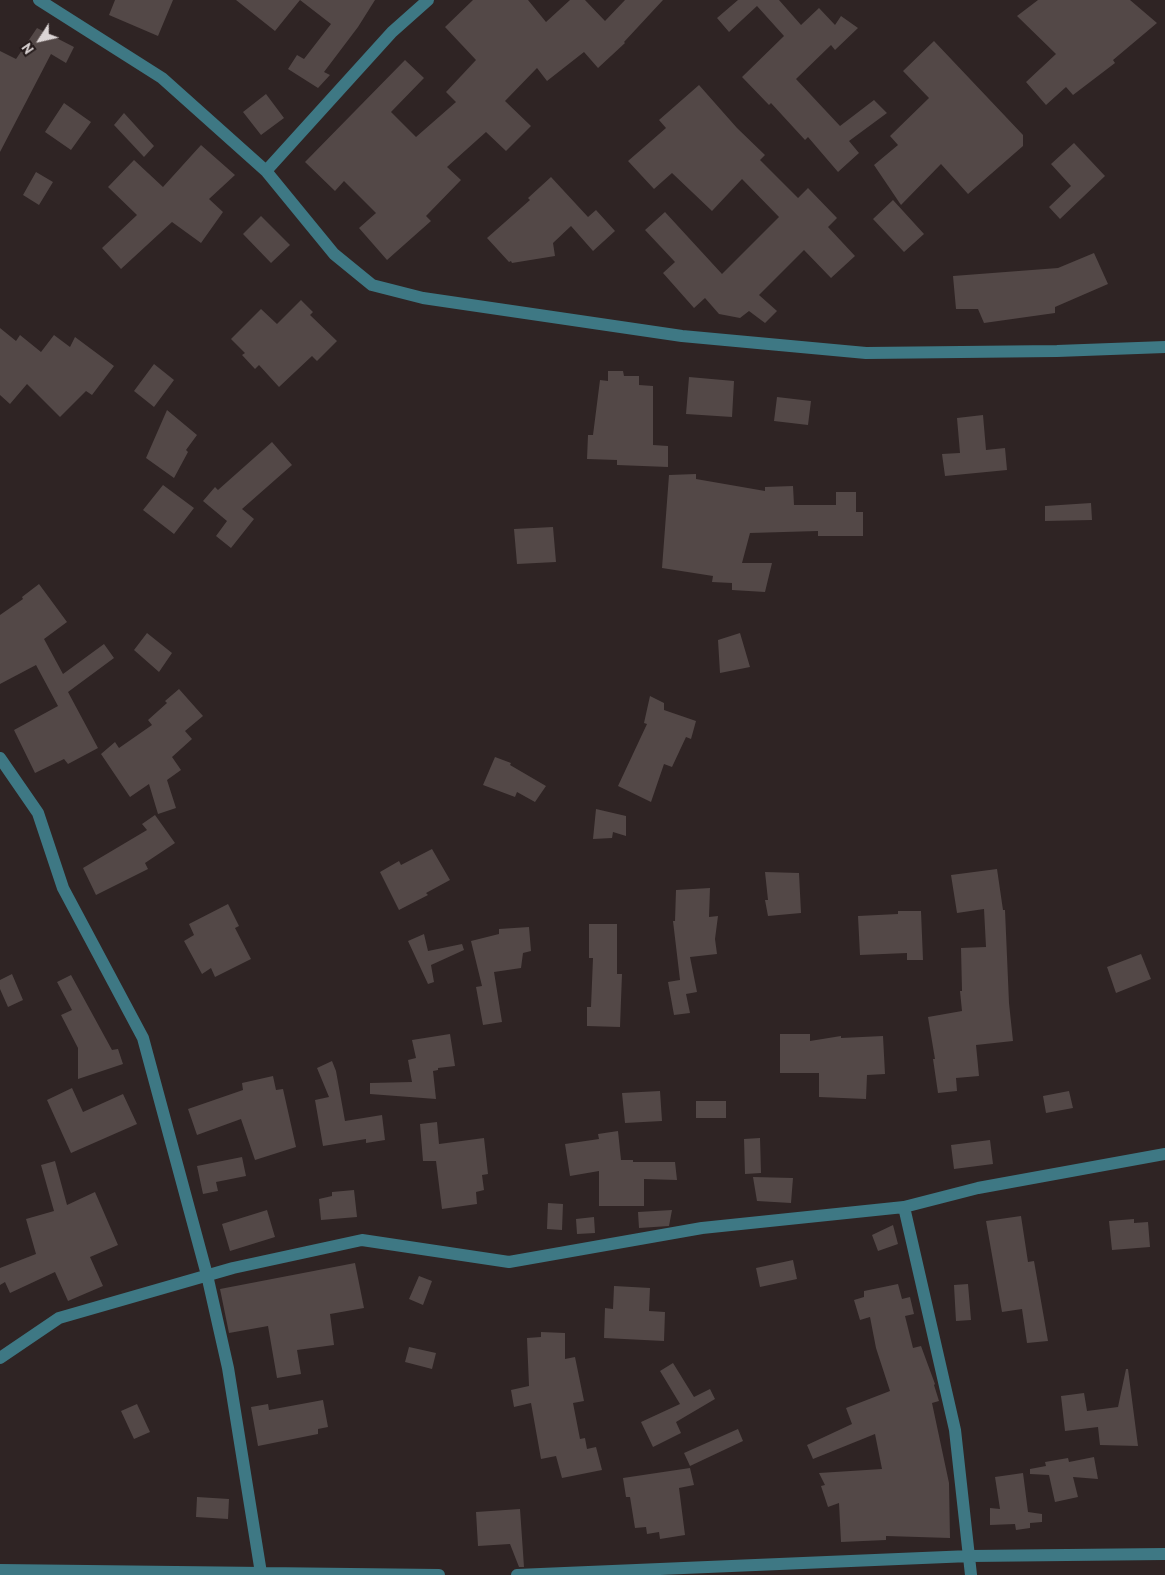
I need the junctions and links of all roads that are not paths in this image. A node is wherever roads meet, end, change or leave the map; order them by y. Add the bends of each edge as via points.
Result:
1 (39, 0) edge
2 (428, 0) edge
3 (266, 172) junction
4 (1165, 347) edge
5 (0, 758) edge
6 (1165, 1154) edge
7 (904, 1207) junction
8 (207, 1275) junction
9 (0, 1358) edge
10 (1165, 1554) edge
11 (970, 1556) junction
12 (2, 1572) edge
13 (261, 1573) junction
14 (439, 1575) edge
15 (517, 1575) edge
16 (972, 1575) edge

1 - 3 street via 162,78
2 - 3 street via 392,32
3 - 4 street via 334,254 372,285 423,298 682,336 866,353
5 - 8 street via 38,813 63,888 143,1038
6 - 7 street via 978,1188
7 - 8 street via 702,1228 509,1262 362,1240
7 - 11 street via 955,1430
8 - 9 street via 59,1318
8 - 13 street via 228,1368
10 - 11 street
11 - 15 street
11 - 16 street
12 - 13 street
13 - 14 street

